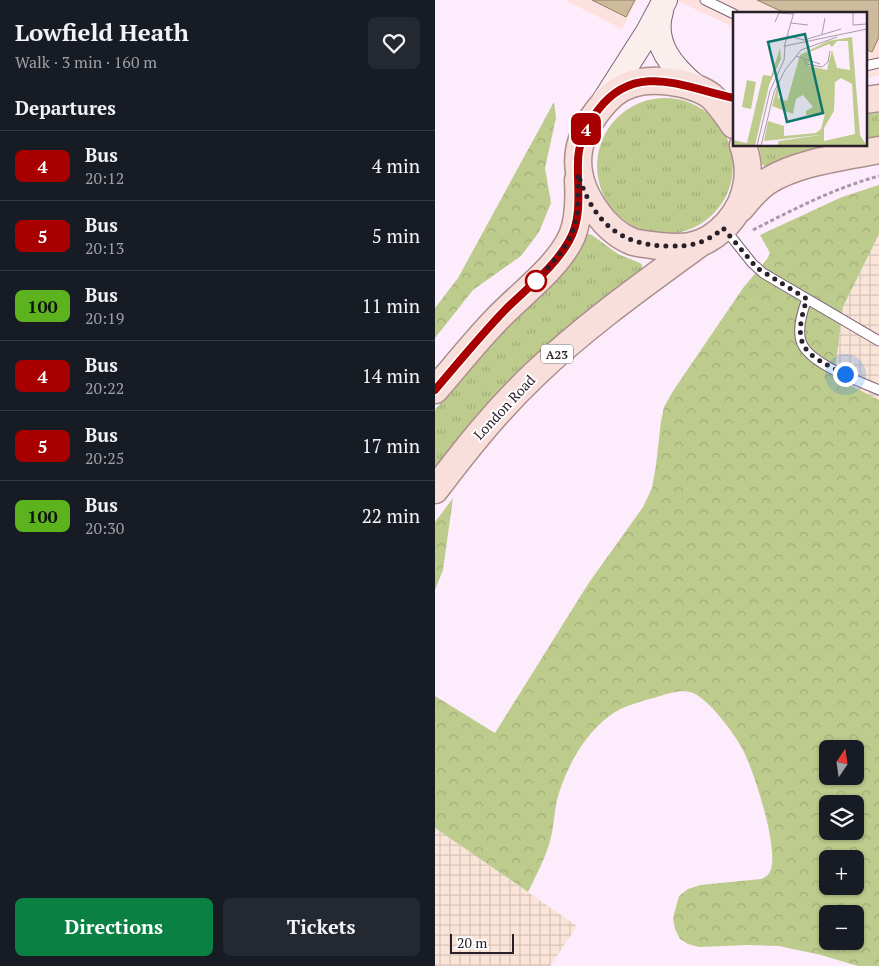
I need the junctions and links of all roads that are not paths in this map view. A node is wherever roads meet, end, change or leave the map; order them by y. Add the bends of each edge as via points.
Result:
1 (705, 0) edge
2 (664, 1) edge
3 (733, 14) edge
4 (700, 89) junction
5 (733, 98) edge
6 (602, 105) junction
7 (733, 124) edge
8 (743, 146) edge
9 (879, 150) edge
10 (578, 174) junction
11 (730, 228) junction
12 (701, 242) junction
13 (807, 299) junction
14 (879, 341) edge
15 (435, 390) edge
16 (879, 390) edge
17 (435, 490) edge

1 - 3 lane
2 - 4 street via 658,23 661,45 674,67
2 - 6 street
4 - 5 main road
4 - 6 main road via 663,81 643,81 622,87
4 - 7 main road via 721,107
6 - 10 main road via 581,142
8 - 11 main road via 748,181
9 - 11 main road via 820,162 775,177 759,188
10 - 12 main road via 600,216 626,239 668,246
10 - 15 main road via 579,202 575,227 566,246
11 - 12 main road, London Road
11 - 13 lane via 757,268
12 - 17 main road, London Road / A23 via 547,363 468,445
13 - 14 lane
13 - 16 lane via 800,332 804,349 821,362

